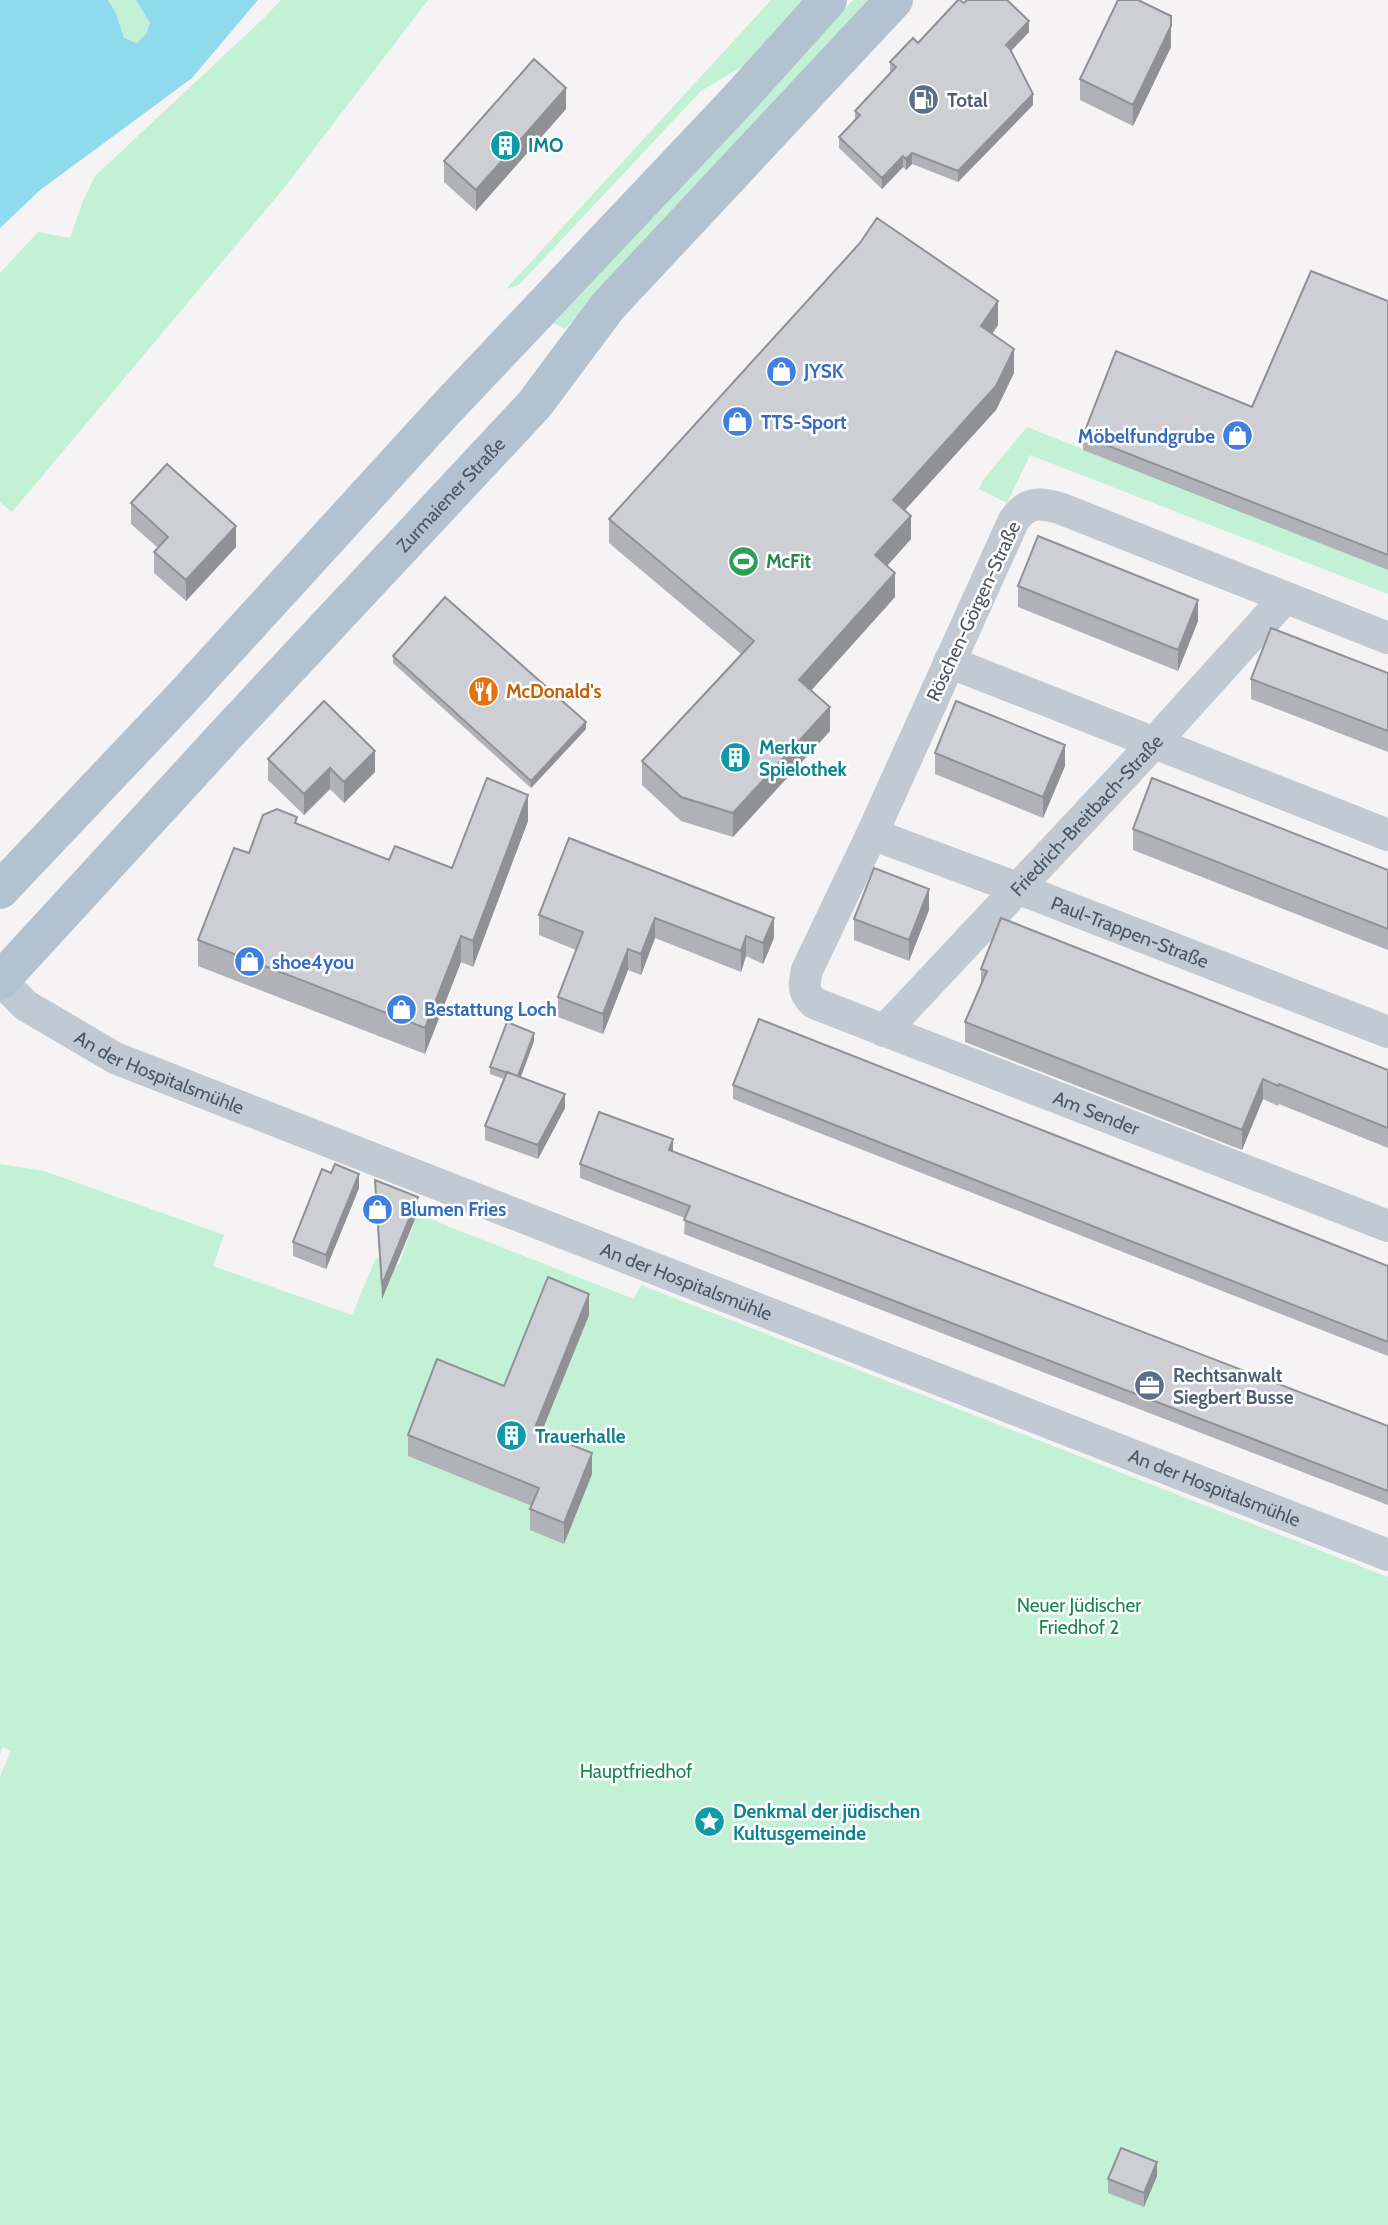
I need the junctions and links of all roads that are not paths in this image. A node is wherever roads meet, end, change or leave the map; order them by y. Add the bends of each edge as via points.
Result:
1 (828, 0) edge
2 (894, 0) edge
3 (1285, 598) junction
4 (1388, 638) edge
5 (949, 662) junction
6 (1154, 743) junction
7 (872, 834) junction
8 (1388, 835) edge
9 (1017, 888) junction
10 (0, 890) edge
11 (0, 980) edge
12 (806, 995) joint
13 (884, 1031) junction
14 (1388, 1032) edge
15 (1388, 1226) edge
16 (1388, 1555) edge

1 - 10 main road
2 - 11 main road, Zurmaiener Straße via 608,306 534,405
3 - 4 street, Röschen-Görgen-Straße
3 - 5 street, Röschen-Görgen-Straße via 1062,509 1044,503 1031,505 1013,522
3 - 6 street, Friedrich-Breitbach-Straße
5 - 6 street
5 - 7 street, Röschen-Görgen-Straße
6 - 8 street
6 - 9 street, Friedrich-Breitbach-Straße
7 - 9 street, Paul-Trappen-Straße
7 - 12 street, Röschen-Görgen-Straße via 807,970
9 - 13 street, Friedrich-Breitbach-Straße
9 - 14 street, Paul-Trappen-Straße
11 - 16 street, An der Hospitalsmühle via 25,1005 115,1058
12 - 13 street, Am Sender via 814,1003
13 - 15 street, Am Sender

